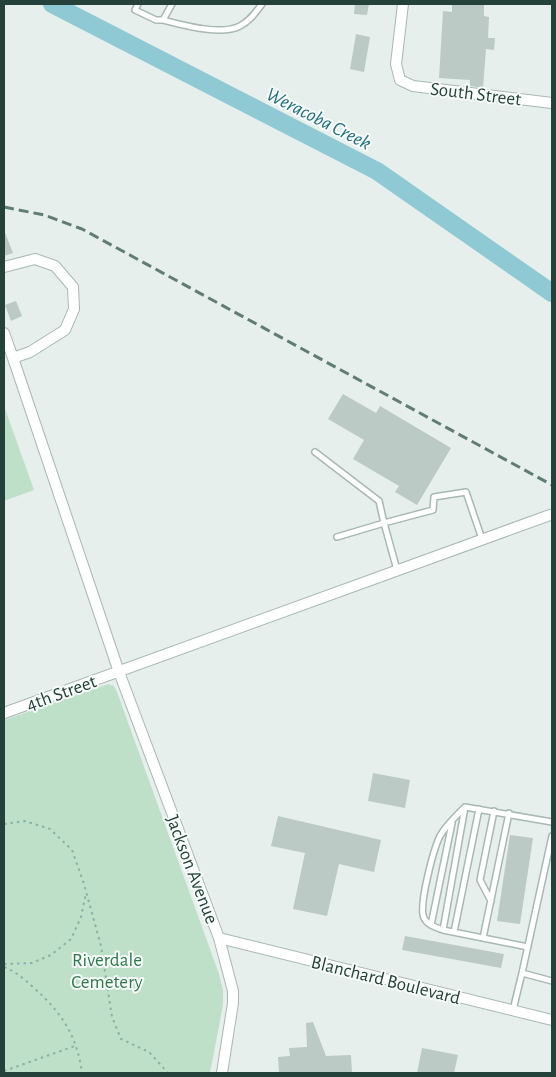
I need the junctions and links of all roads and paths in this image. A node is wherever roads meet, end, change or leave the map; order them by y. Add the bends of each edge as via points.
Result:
1 (138, 4) edge
2 (172, 4) edge
3 (262, 4) edge
4 (403, 4) edge
5 (163, 20) junction
6 (552, 103) edge
7 (4, 267) edge
8 (4, 333) edge
9 (13, 358) junction
10 (316, 452) dead end
11 (550, 515) dead end
12 (384, 523) junction
13 (337, 537) dead end
14 (482, 539) junction
15 (397, 570) junction
16 (119, 672) junction
17 (4, 713) edge
18 (465, 807) junction
19 (479, 809) junction
20 (494, 811) junction
21 (509, 813) junction
22 (452, 819) junction
23 (552, 822) edge
24 (4, 824) edge
25 (552, 836) edge
26 (551, 846) edge
27 (86, 893) junction
28 (491, 901) junction
29 (431, 925) junction
30 (443, 930) junction
31 (454, 932) junction
32 (219, 938) junction
33 (483, 938) junction
34 (528, 947) junction
35 (4, 966) edge
36 (522, 973) junction
37 (552, 981) edge
38 (512, 1010) junction
39 (552, 1020) edge
40 (76, 1046) junction
41 (4, 1071) edge
42 (82, 1073) edge
43 (168, 1073) edge
44 (222, 1073) edge

1 - 5 lane via 135,10
2 - 5 lane
3 - 5 lane via 239,27 219,30
4 - 6 street, South Street via 396,64 400,80 413,86
7 - 9 street via 35,259 55,266 73,286 74,309 65,330 30,352
8 - 9 street, Jackson Avenue
9 - 16 street, Jackson Avenue
10 - 12 lane via 379,501
11 - 14 street, 4th Street
12 - 13 lane
12 - 14 lane via 433,510 434,498 466,492
12 - 15 lane
14 - 15 street, 4th Street
15 - 16 street, 4th Street
16 - 17 street, 4th Street
16 - 32 street, Jackson Avenue
18 - 19 lane
18 - 22 lane
18 - 30 lane
19 - 20 lane
19 - 31 lane
20 - 21 lane
20 - 28 lane via 480,880
21 - 23 lane
21 - 28 lane
22 - 29 lane
22 - 29 lane via 433,854 422,906 424,919
24 - 27 path via 25,821 50,829 72,850
25 - 26 lane
26 - 34 lane
27 - 35 path via 81,916 70,939 51,955 32,963
27 - 43 path via 102,946 112,1016 121,1038 149,1052
28 - 33 lane
29 - 30 lane
30 - 31 lane
31 - 33 lane
32 - 38 street, Blanchard Boulevard
32 - 44 street, Jackson Avenue via 233,991
33 - 34 lane
34 - 36 lane
35 - 40 path via 16,972 52,1004 70,1029
36 - 37 lane
36 - 38 lane
38 - 39 street, Blanchard Boulevard
40 - 41 path
40 - 42 path

